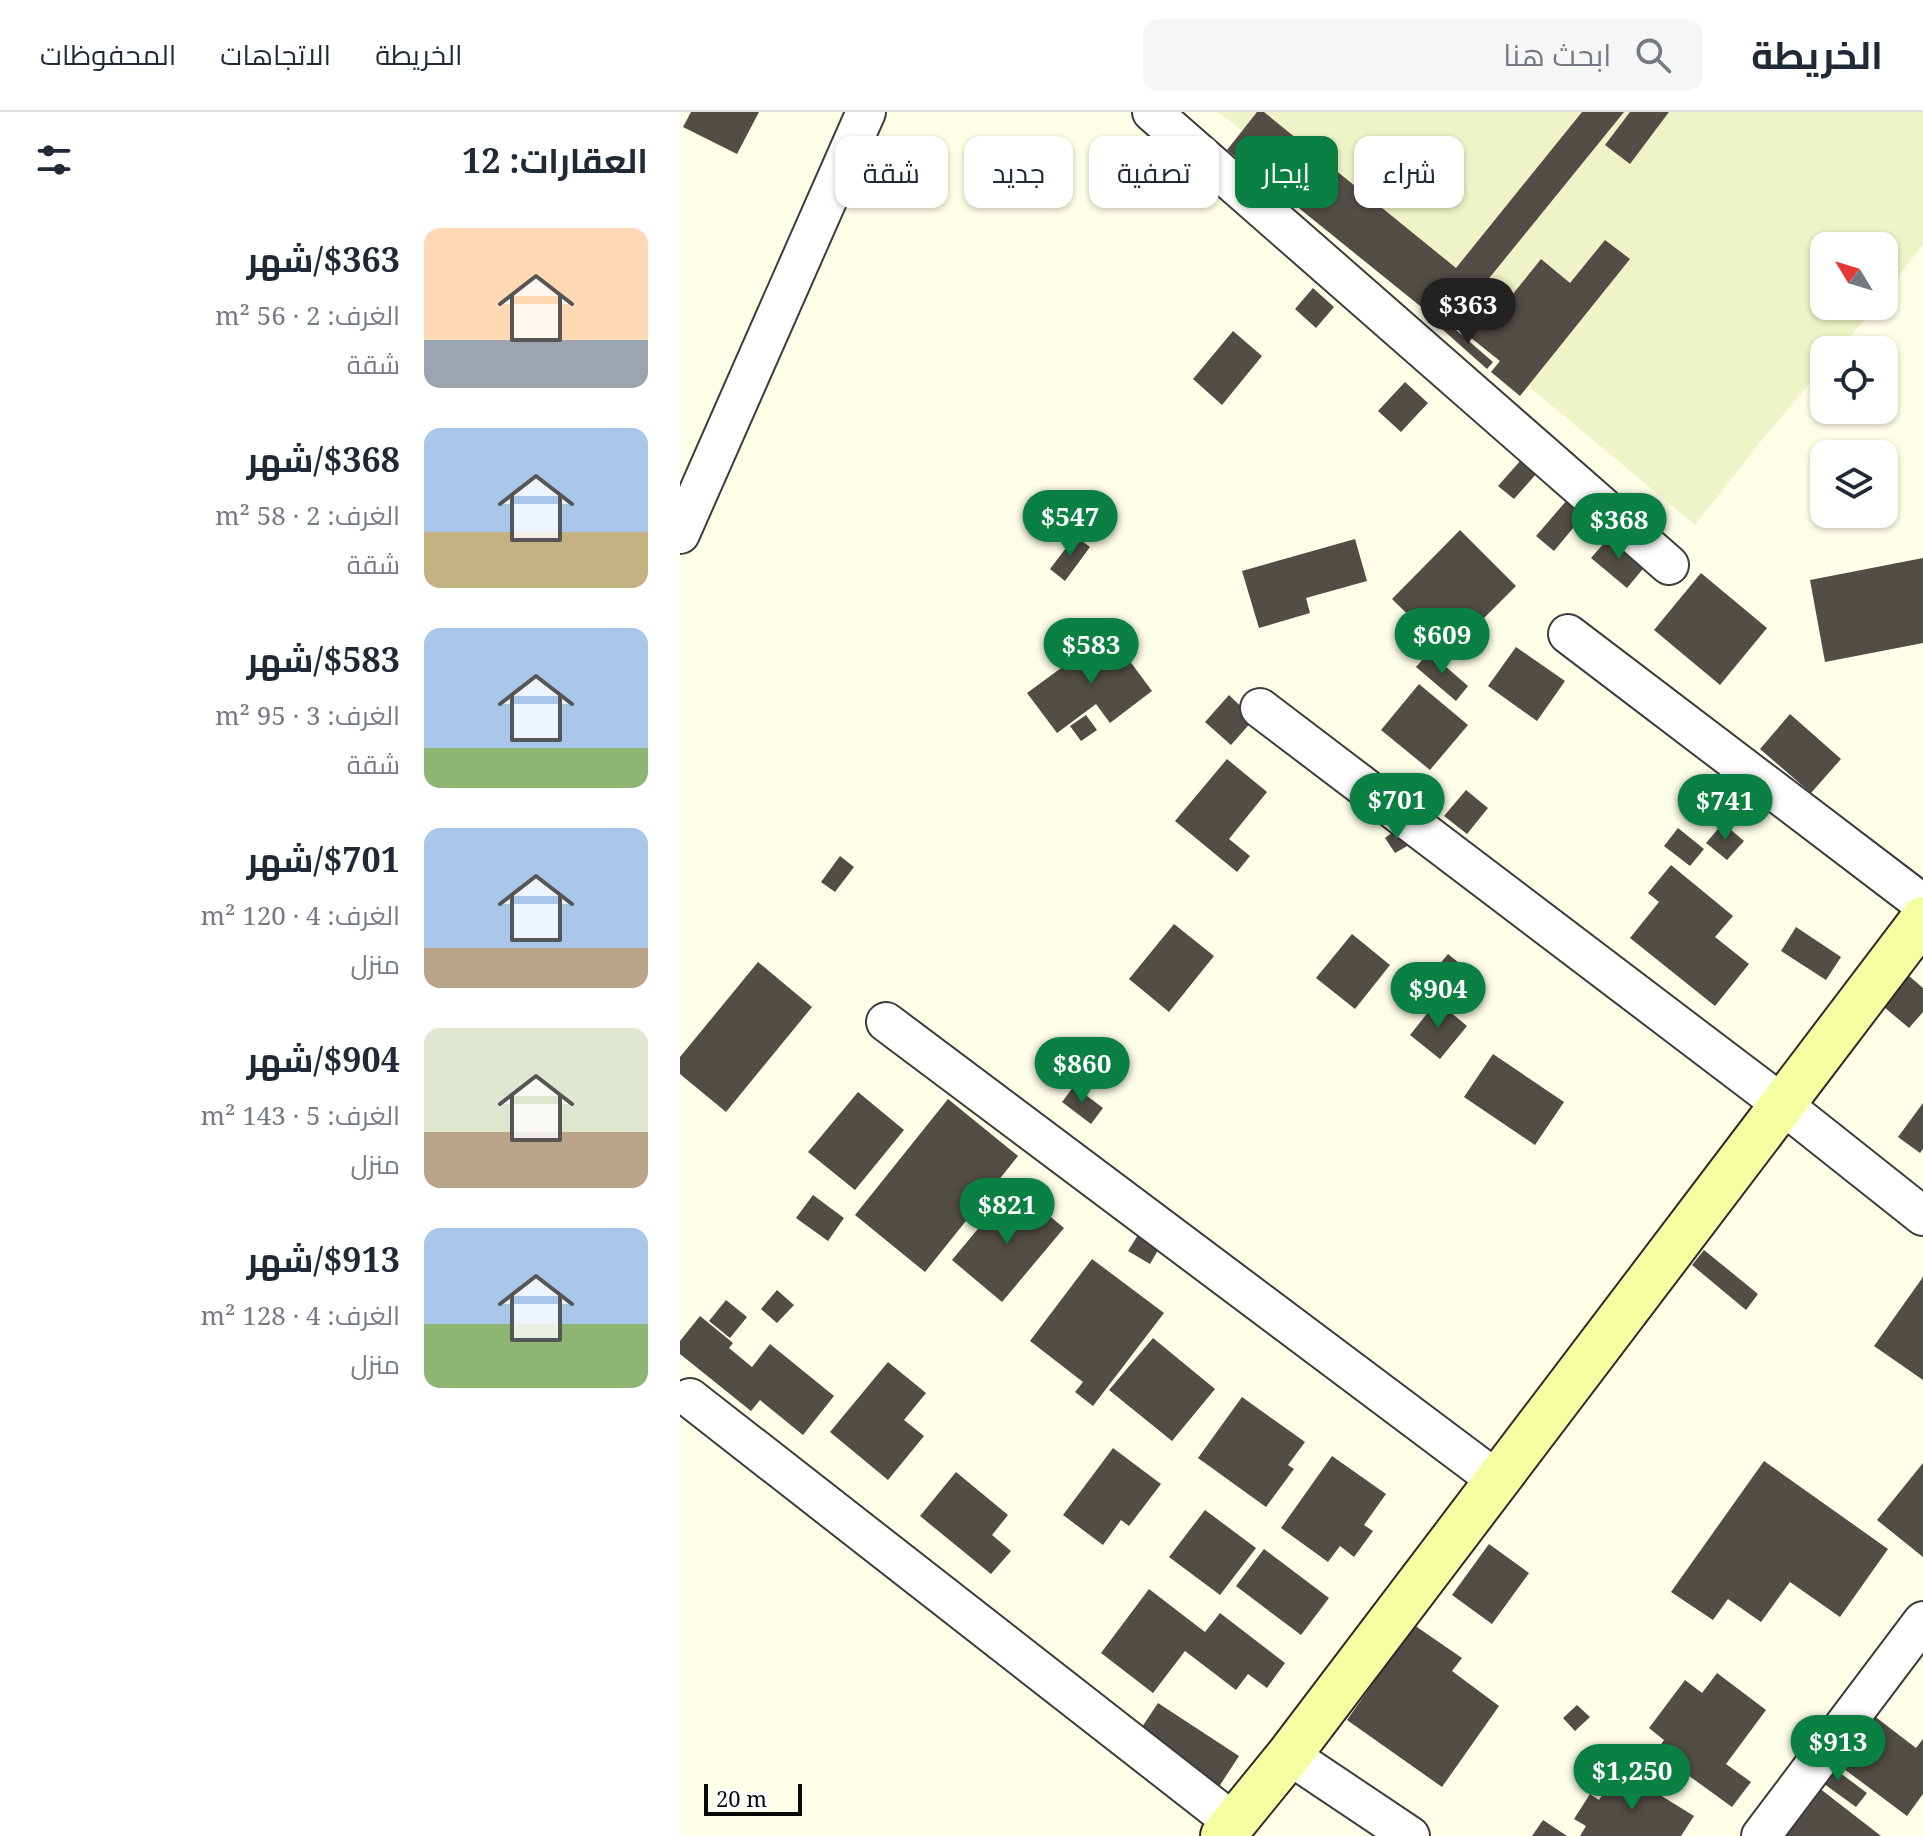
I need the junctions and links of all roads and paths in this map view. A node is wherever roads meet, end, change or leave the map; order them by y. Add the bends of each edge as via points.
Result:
1 (866, 112) edge
2 (1152, 112) edge
3 (680, 534) edge
4 (1669, 565) dead end
5 (1568, 634) dead end
6 (1260, 708) dead end
7 (1921, 923) edge
8 (886, 1022) dead end
9 (1783, 1105) junction
10 (1923, 1216) edge
11 (690, 1398) dead end
12 (1498, 1481) junction
13 (1923, 1621) edge
14 (1289, 1755) junction
15 (1228, 1829) edge
16 (1410, 1836) edge
17 (1761, 1836) edge

1 - 3 street
2 - 4 street
5 - 7 street
6 - 9 street
7 - 9 main road
8 - 12 street
9 - 10 street
9 - 12 main road
11 - 15 street
12 - 14 main road
13 - 17 street
14 - 15 main road
14 - 16 street

